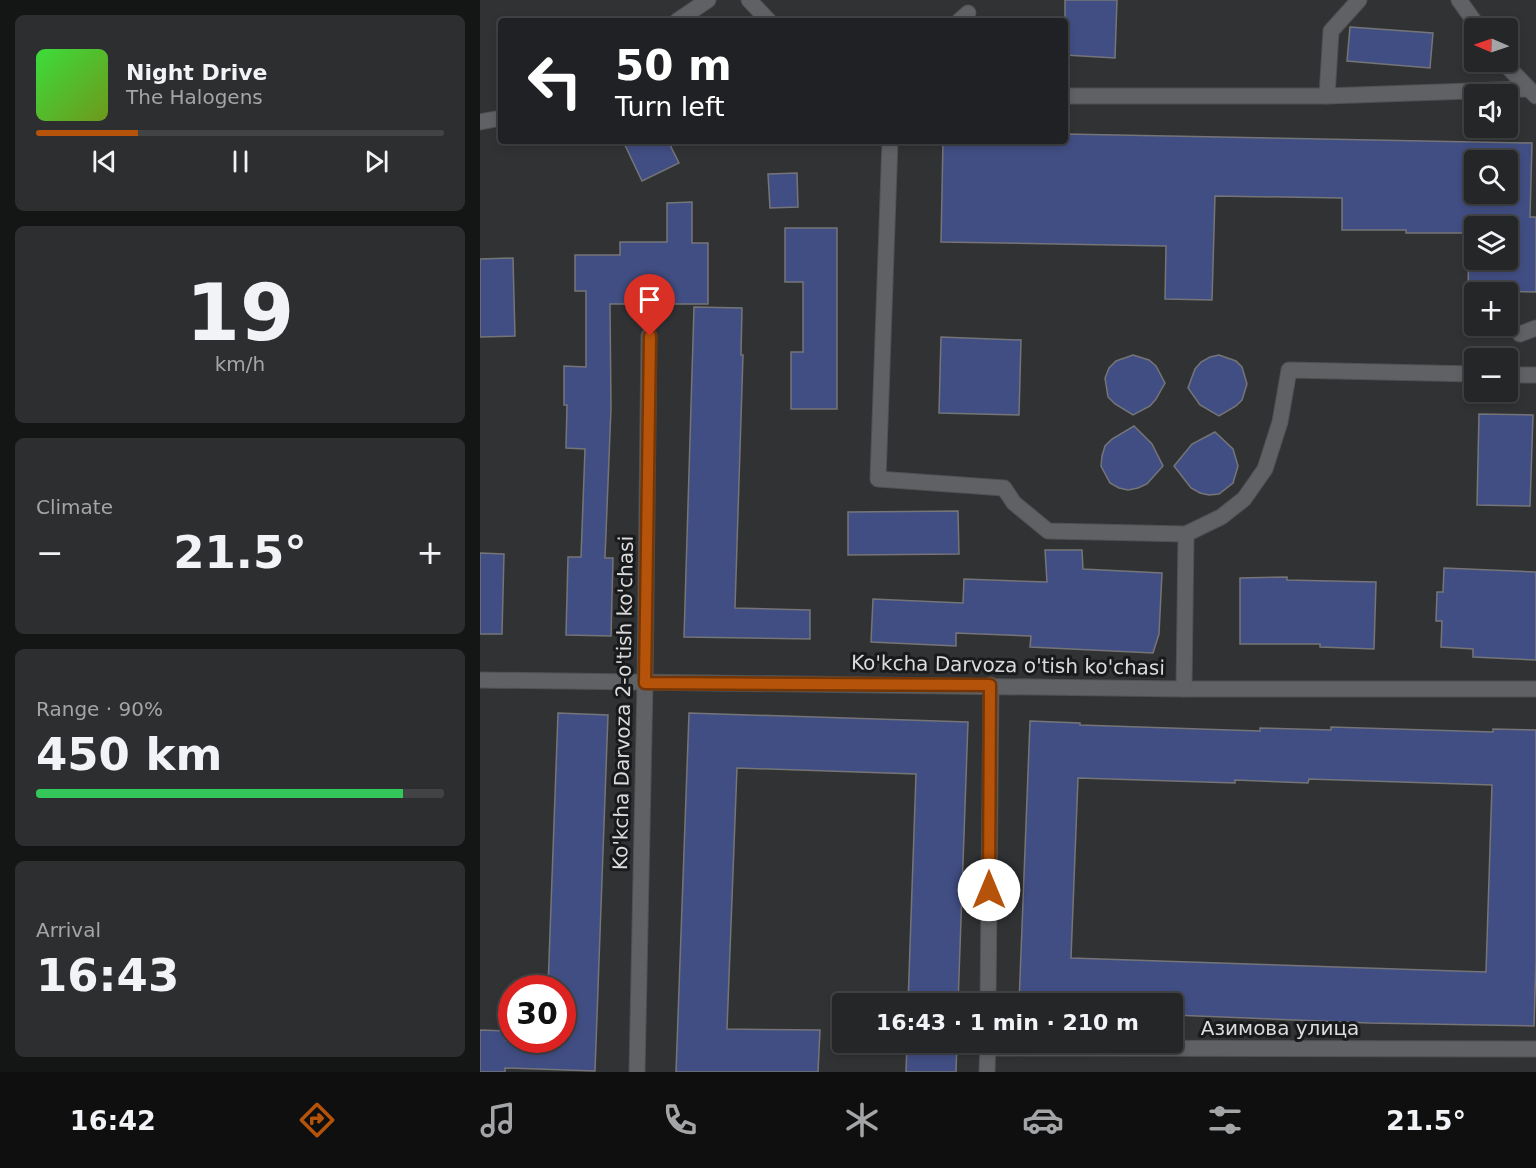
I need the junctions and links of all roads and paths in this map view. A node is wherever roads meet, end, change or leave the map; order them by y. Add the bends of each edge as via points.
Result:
1 (708, 0) edge
2 (750, 0) edge
3 (1359, 0) edge
4 (1459, 0) edge
5 (681, 18) edge
6 (767, 18) edge
7 (1472, 18) edge
8 (1513, 72) edge
9 (1532, 92) edge
10 (1068, 96) edge
11 (1327, 96) junction
12 (498, 119) edge
13 (480, 122) edge
14 (890, 144) edge
15 (1536, 328) edge
16 (1520, 334) dead end
17 (650, 336) dead end
18 (1464, 374) edge
19 (1518, 375) edge
20 (1536, 375) edge
21 (1186, 534) junction
22 (480, 680) edge
23 (645, 683) junction
24 (990, 685) junction
25 (1184, 689) junction
26 (1536, 689) edge
27 (988, 993) edge
28 (1183, 1046) edge
29 (1536, 1049) edge
30 (988, 1053) edge
31 (637, 1072) edge
32 (987, 1072) edge

1 - 5 street
2 - 6 street
3 - 11 street via 1331,30
4 - 7 street
8 - 9 street
9 - 11 street
10 - 11 street
12 - 13 street
14 - 21 street via 878,479 1004,488 1014,503 1048,531
15 - 16 street
17 - 23 street, Ko'kcha Darvoza 2-o'tish ko'chasi
18 - 21 street via 1289,370 1280,422 1265,469 1244,499 1221,517
19 - 20 street
21 - 25 street
22 - 23 street, Ko'kcha Darvoza o'tish ko'chasi
23 - 24 street, Ko'kcha Darvoza o'tish ko'chasi
23 - 31 street, Ko'kcha Darvoza 2-o'tish ko'chasi
24 - 25 street, Ko'kcha Darvoza o'tish ko'chasi
24 - 27 street
25 - 26 street, Ko'kcha Darvoza o'tish ko'chasi
28 - 29 street, Азимова улица
30 - 32 street

